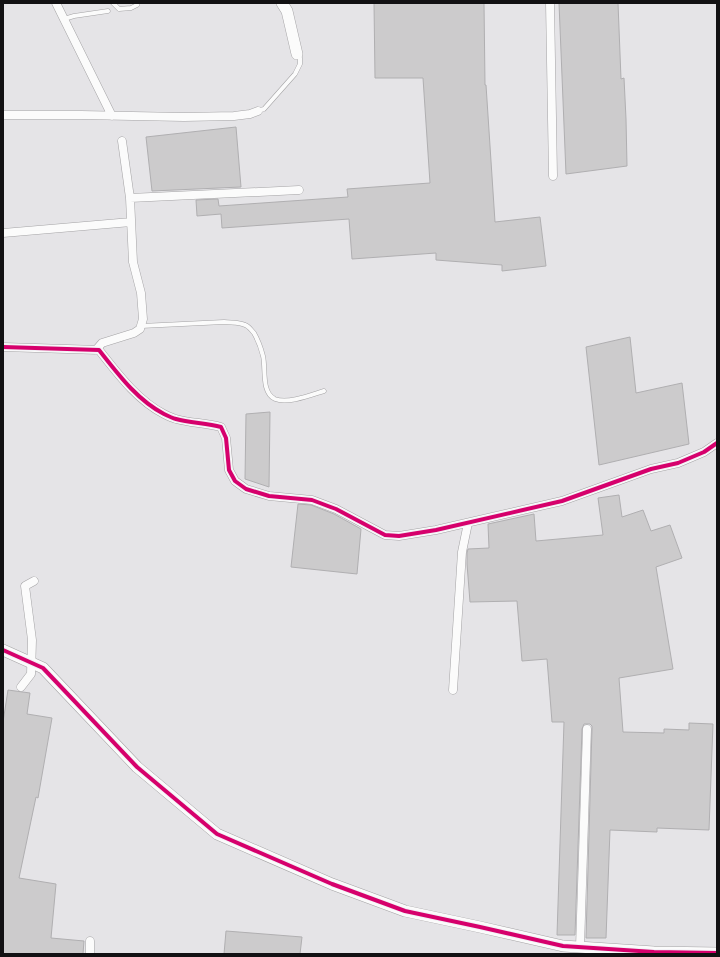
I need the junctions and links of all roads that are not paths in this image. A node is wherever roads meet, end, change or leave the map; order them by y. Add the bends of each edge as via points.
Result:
1 (56, 3) edge
2 (113, 3) edge
3 (282, 3) edge
4 (550, 3) edge
5 (137, 6) dead end
6 (108, 11) dead end
7 (64, 19) junction
8 (297, 54) joint
9 (258, 111) joint
10 (3, 115) edge
11 (112, 116) junction
12 (122, 141) dead end
13 (553, 176) dead end
14 (299, 190) dead end
15 (130, 198) junction
16 (131, 222) junction
17 (3, 233) edge
18 (141, 326) junction
19 (3, 347) edge
20 (96, 350) junction
21 (324, 391) dead end
22 (717, 443) edge
23 (468, 523) junction
24 (34, 582) dead end
25 (3, 650) edge
26 (31, 663) junction
27 (21, 687) dead end
28 (453, 690) dead end
29 (587, 729) dead end
30 (90, 942) dead end
31 (580, 947) junction
32 (717, 953) edge
33 (90, 954) edge

1 - 7 street
2 - 5 lane via 119,9
3 - 8 street via 287,11
4 - 13 street
6 - 7 lane
7 - 11 street
8 - 9 lane via 300,64 295,74 264,109
9 - 11 street via 234,116
10 - 11 street
12 - 15 street
14 - 15 street
15 - 16 street
16 - 17 street
16 - 18 street via 133,262 141,293
18 - 20 street via 134,333 102,343
18 - 21 lane via 224,322 246,325 251,328 264,357 266,386 271,396 288,400
19 - 20 street
20 - 23 street via 99,350 117,373 156,410 174,419 221,427 226,438 229,470 235,482 246,489 269,496 312,500 336,509 386,535 406,535
22 - 23 street via 704,452 678,463 651,469 562,501
23 - 28 street via 462,552
24 - 26 street via 24,586 32,640
25 - 26 street
26 - 27 street via 31,674
26 - 31 street via 43,668 137,767 217,834 332,884 405,911 563,946
29 - 31 street
30 - 33 street
31 - 32 street

